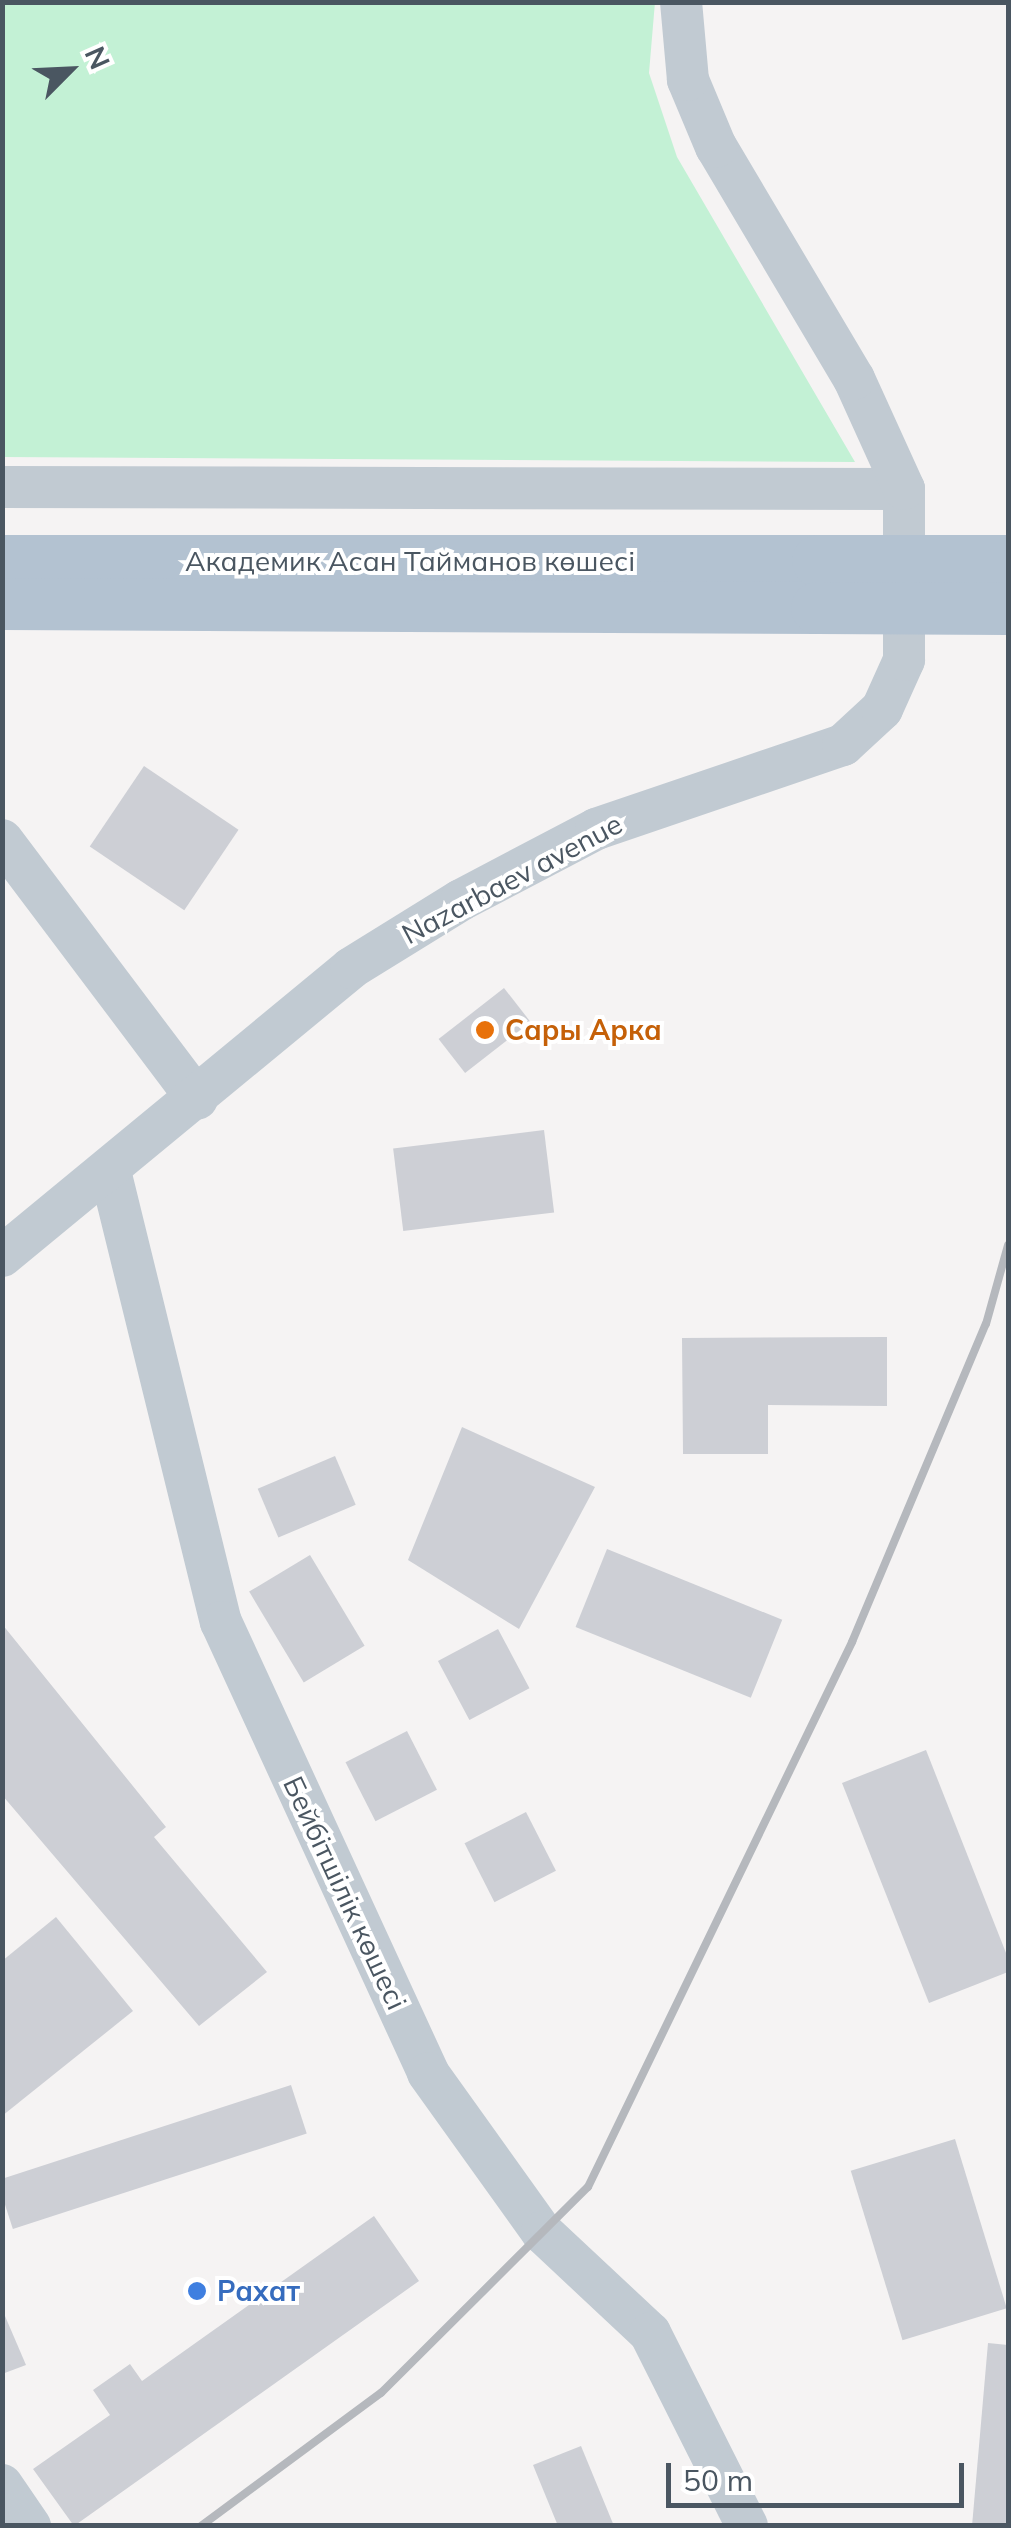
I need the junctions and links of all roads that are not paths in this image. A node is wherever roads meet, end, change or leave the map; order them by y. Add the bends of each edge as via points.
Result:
1 (681, 2) edge
2 (2, 488) edge
3 (904, 488) junction
4 (2, 560) edge
5 (1008, 561) edge
6 (818, 585) junction
7 (2, 604) edge
8 (1008, 609) edge
9 (2, 840) edge
10 (197, 1099) junction
11 (111, 1175) junction
12 (2, 1256) edge
13 (2, 2486) edge
14 (30, 2526) edge
15 (747, 2526) edge

1 - 3 street via 688,80 716,147 854,379
2 - 3 street
3 - 10 street, Nazarbaev avenue via 904,660 882,709 842,746 596,829 460,900 351,968
4 - 6 main road, Академик Асан Тайманов көшесі
5 - 6 main road, bridge
6 - 7 main road, Академик Асан Тайманов көшесі
6 - 8 main road, bridge
9 - 10 street
10 - 11 street, Nazarbaev avenue
11 - 12 street, Nazarbaev avenue
11 - 15 street, Бейбітшілік көшесі via 221,1622 428,2074 542,2232 650,2333
13 - 14 street

